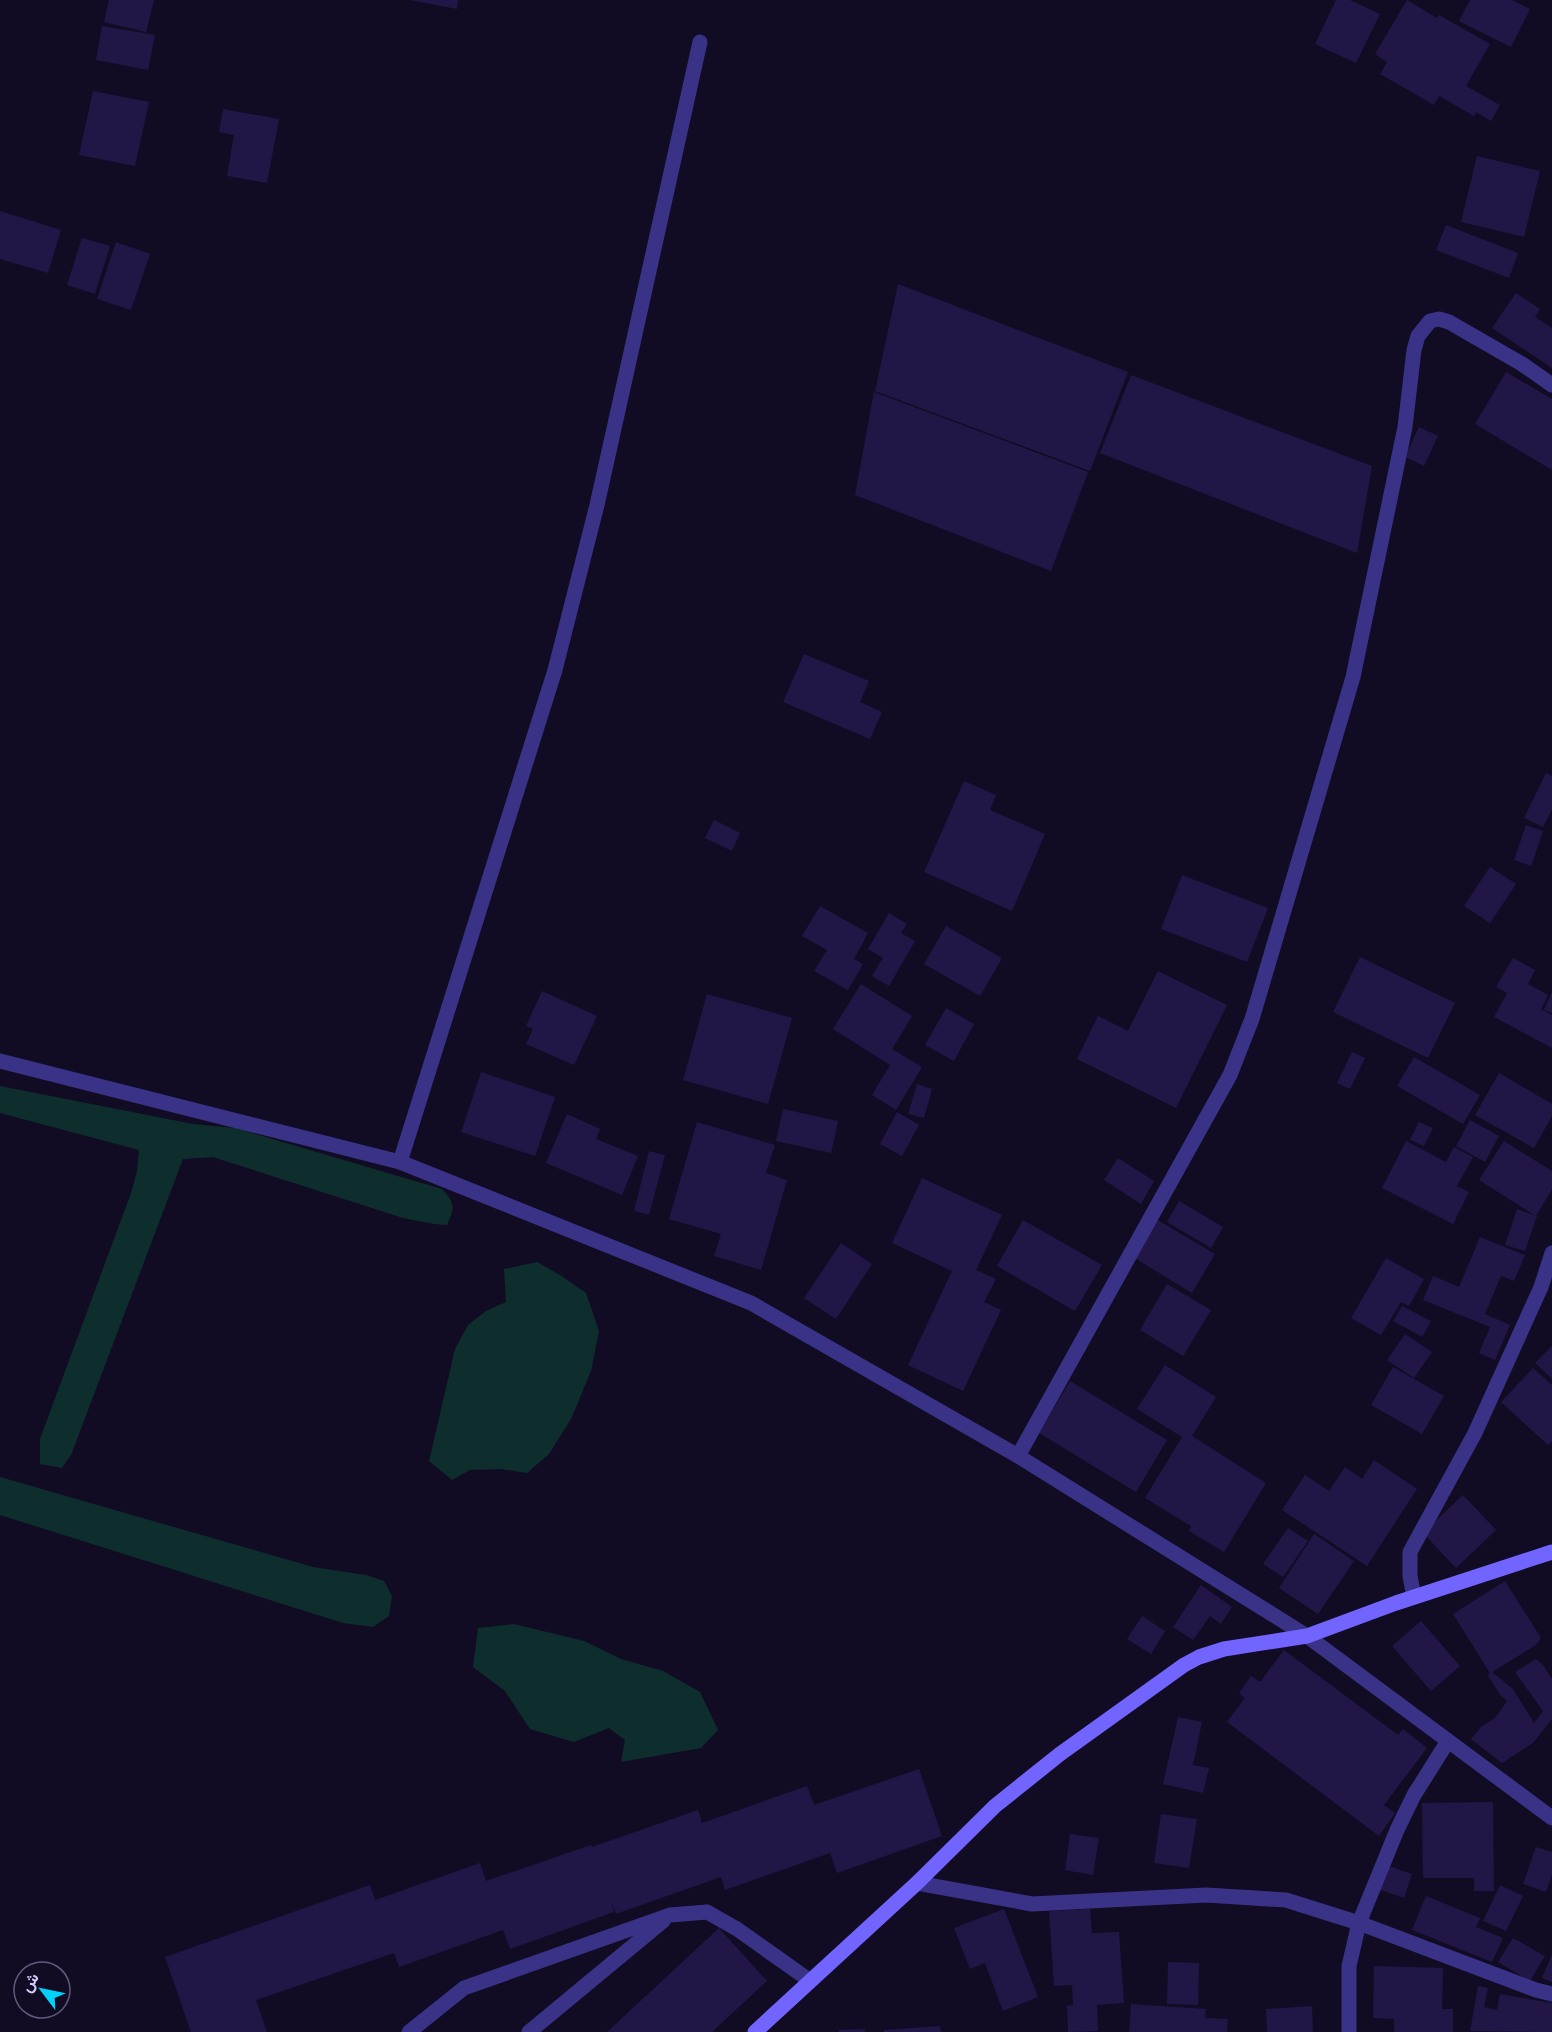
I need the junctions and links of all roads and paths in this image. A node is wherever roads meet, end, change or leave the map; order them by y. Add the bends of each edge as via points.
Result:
1 (700, 42) dead end
2 (1552, 385) edge
3 (0, 1061) edge
4 (400, 1162) junction
5 (1552, 1253) edge
6 (1018, 1456) junction
7 (1552, 1552) edge
8 (1414, 1597) junction
9 (1307, 1636) junction
10 (1448, 1741) junction
11 (1552, 1818) edge
12 (916, 1883) junction
13 (670, 1915) junction
14 (1359, 1923) junction
15 (809, 1980) junction
16 (1552, 1994) edge
17 (409, 2032) edge
18 (529, 2032) edge
19 (755, 2032) edge
20 (1349, 2032) edge

1 - 4 street via 597,505 555,670
2 - 6 street via 1449,322 1430,321 1418,336 1405,427 1353,677 1252,1019 1230,1075
3 - 4 street
4 - 6 street via 751,1303
5 - 8 street via 1541,1287 1475,1433 1410,1552
6 - 9 street
7 - 8 main road
8 - 9 main road
9 - 10 street
9 - 12 main road via 1224,1649 1184,1665 994,1806
10 - 11 street
10 - 14 street via 1397,1830
12 - 14 street via 1032,1904 1206,1894 1286,1900
12 - 15 main road
13 - 15 street via 707,1912
13 - 17 street via 464,1988
13 - 18 street
14 - 16 street
14 - 20 street via 1349,1965
15 - 19 main road

